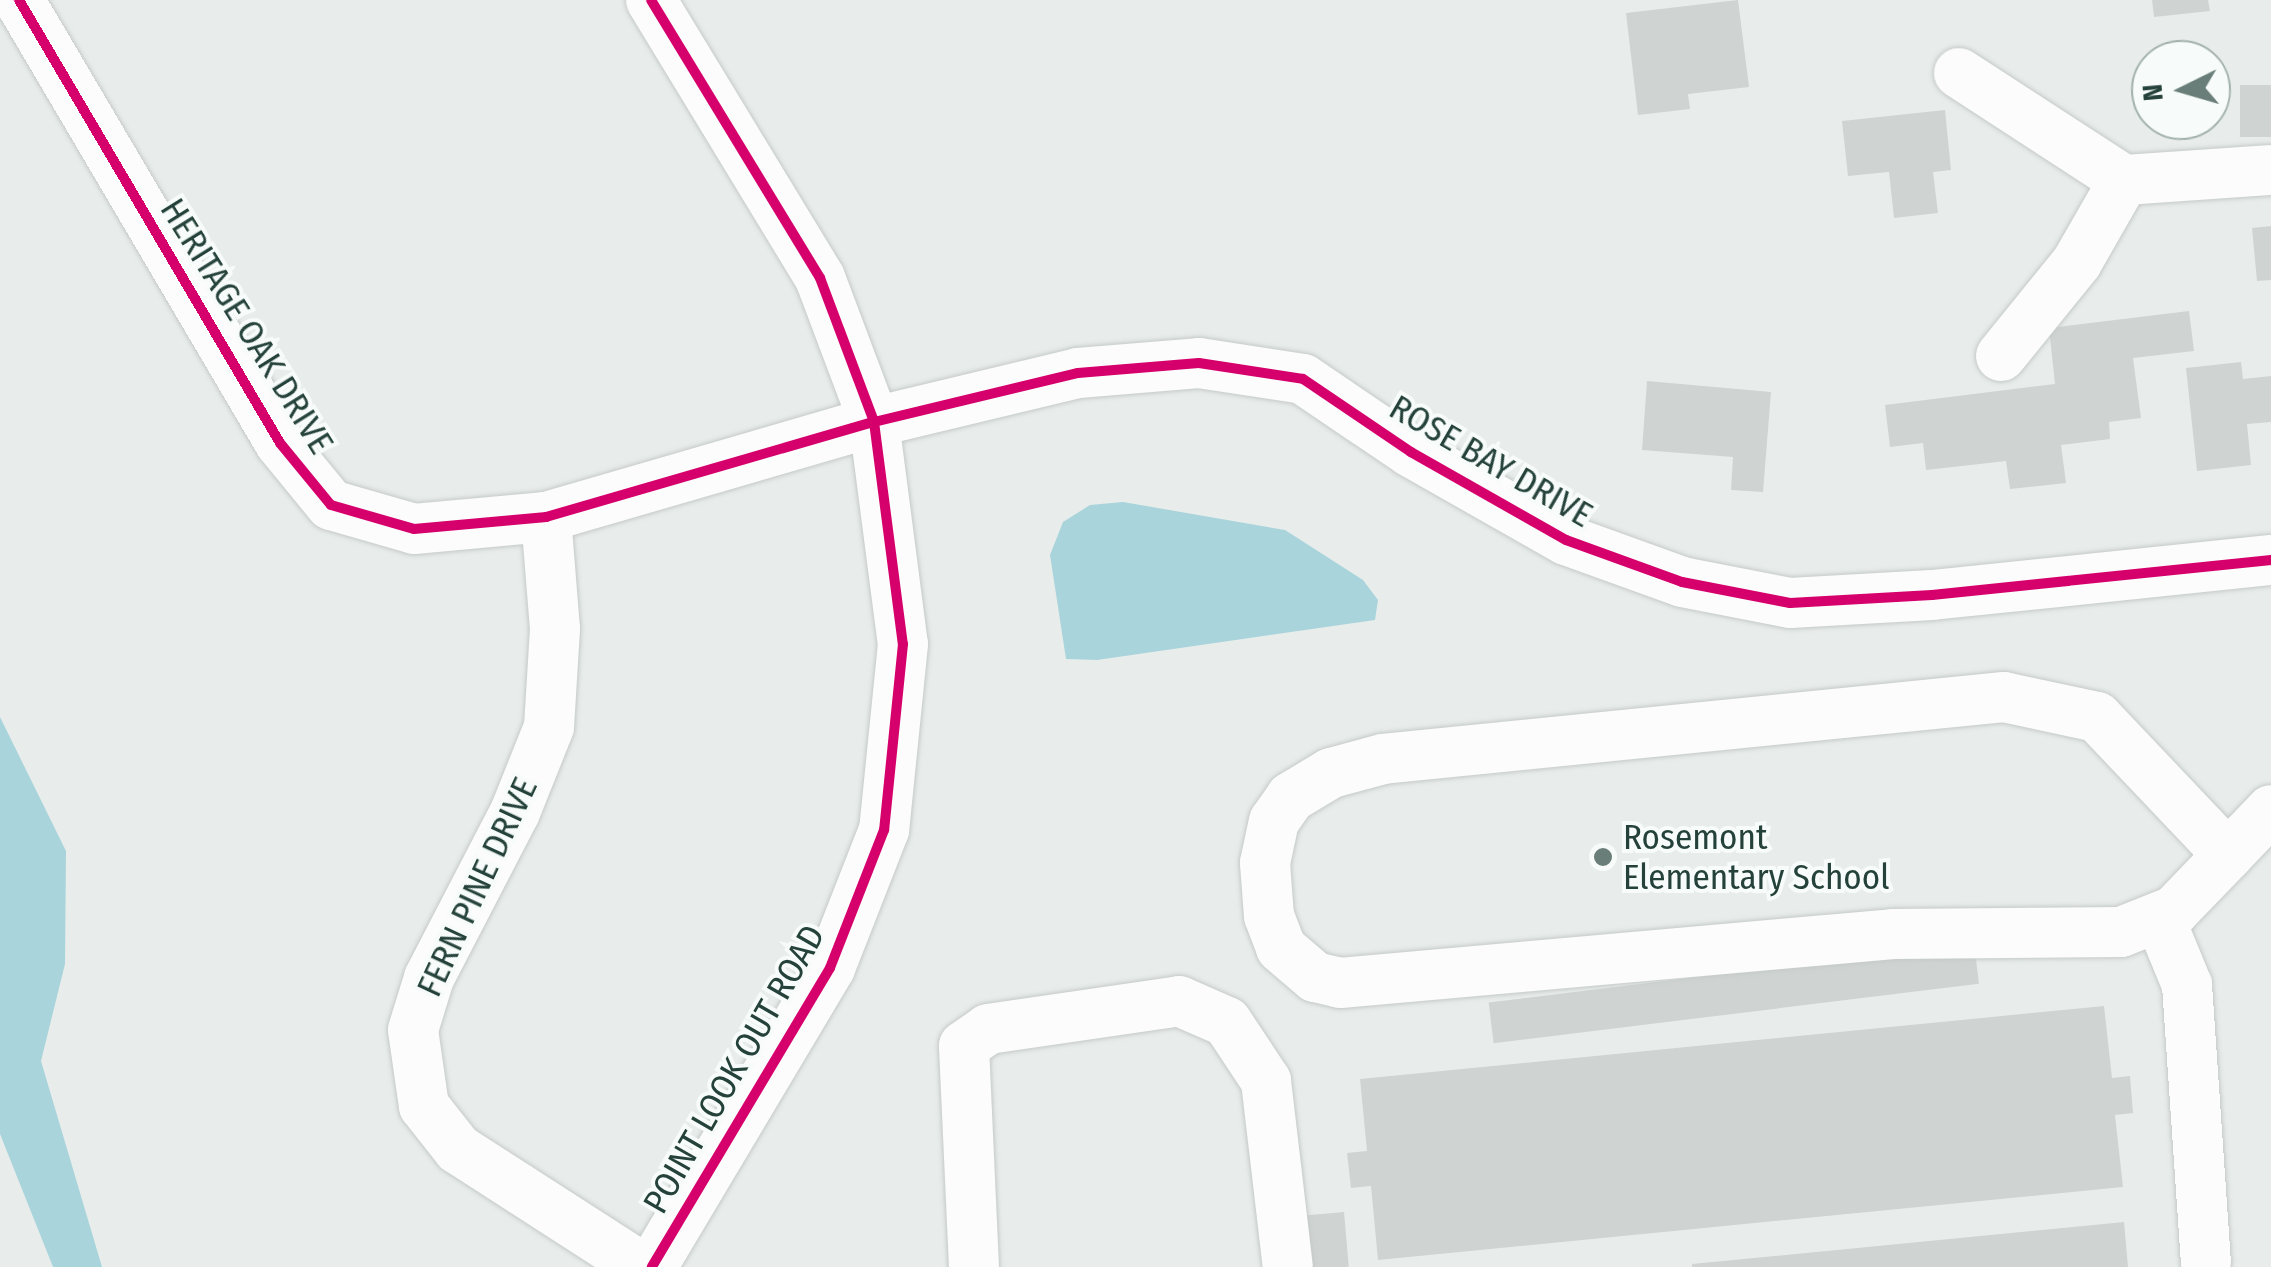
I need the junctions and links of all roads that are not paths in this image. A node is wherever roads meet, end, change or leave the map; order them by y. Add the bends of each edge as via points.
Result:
1 (20, 0) edge
2 (651, 0) edge
3 (1959, 73) dead end
4 (2271, 170) edge
5 (2124, 180) junction
6 (2002, 356) dead end
7 (874, 422) junction
8 (546, 517) junction
9 (2271, 560) edge
10 (2271, 810) edge
11 (2228, 855) junction
12 (2158, 918) junction
13 (2206, 1262) dead end
14 (641, 1267) edge
15 (652, 1267) edge
16 (974, 1267) edge
17 (1288, 1267) edge

1 - 8 street, HERITAGE OAK DRIVE via 280,443 331,505 414,528
2 - 7 street, POINT LOOK OUT ROAD via 820,278
3 - 5 street
4 - 5 street
5 - 6 street via 2077,262
7 - 8 street, HERITAGE OAK DRIVE
7 - 9 street, ROSE BAY DRIVE via 1078,373 1199,363 1303,379 1411,452 1566,540 1682,582 1790,602 1932,596
7 - 15 street, POINT LOOK OUT ROAD via 904,644 884,830 830,968
8 - 14 street, FERN PINE DRIVE via 556,629 549,727 516,812 428,978 413,1030 424,1106 458,1149
10 - 11 street
11 - 12 street via 2174,911
11 - 12 street via 2097,717 2004,697 1383,759 1331,773 1291,797 1274,821 1264,863 1269,916 1282,948 1315,977 1340,983 1893,934 2121,932
12 - 13 street via 2187,985
16 - 17 street via 964,1046 988,1029 1179,1001 1227,1022 1266,1081

